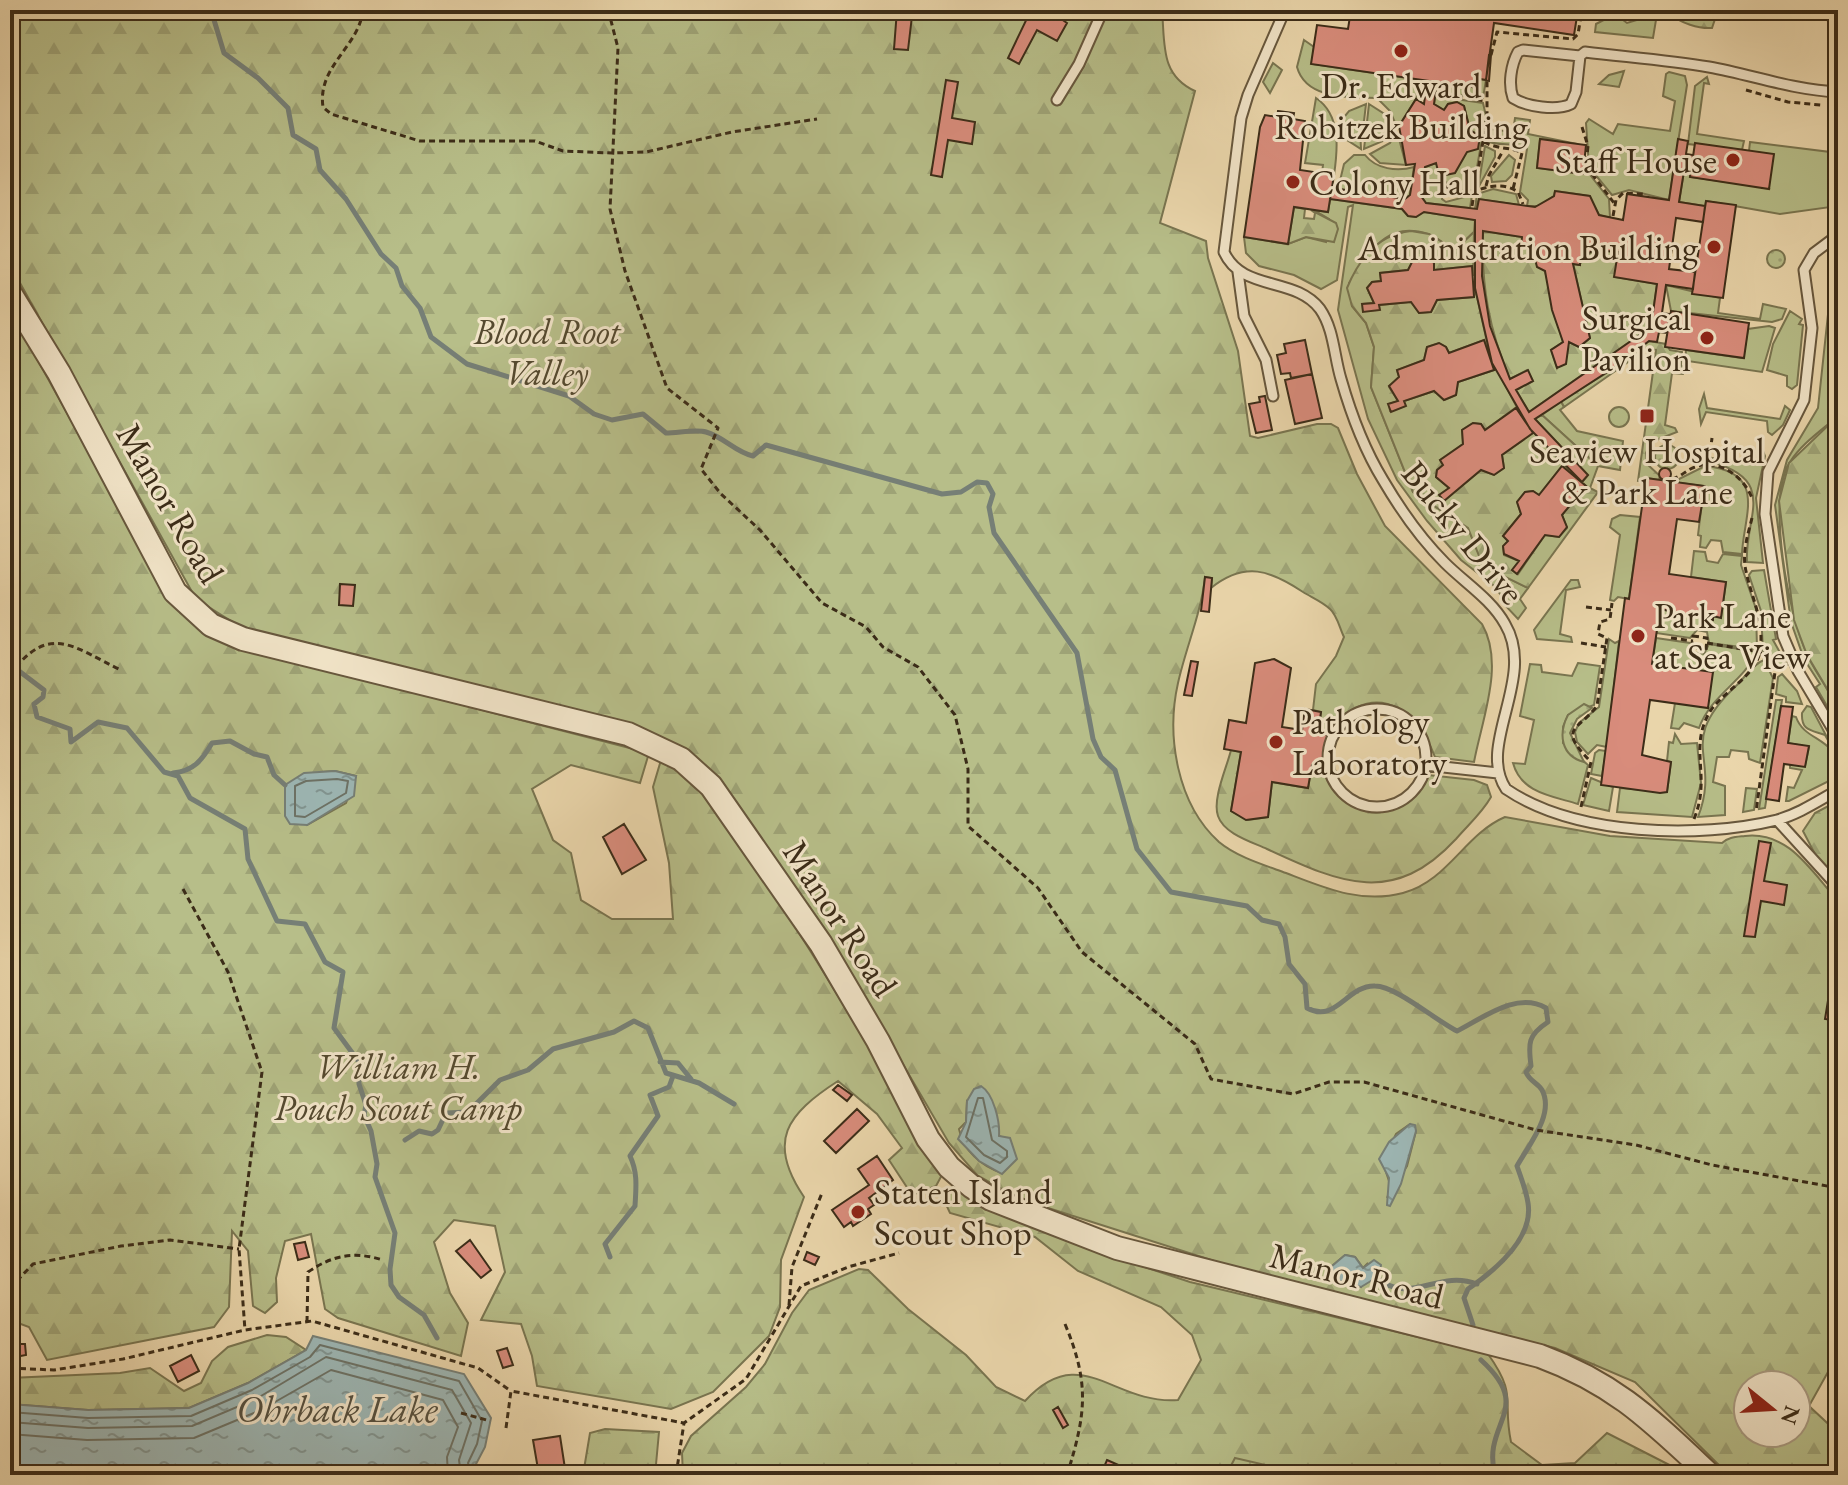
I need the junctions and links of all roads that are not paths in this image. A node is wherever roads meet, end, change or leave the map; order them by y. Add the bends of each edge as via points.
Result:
1 (1103, 10) edge
2 (1285, 10) edge
3 (1580, 56) junction
4 (1838, 92) edge
5 (1057, 100) dead end
6 (1838, 235) edge
7 (1238, 272) junction
8 (10, 293) edge
9 (1273, 396) dead end
10 (1838, 738) edge
11 (1425, 765) junction
12 (1499, 777) junction
13 (1838, 790) edge
14 (1777, 820) junction
15 (1838, 887) edge
16 (1710, 1475) edge

1 - 5 lane
2 - 7 lane via 1241,118 1224,239 1224,252
3 - 3 lane via 1518,52 1510,87 1513,98 1560,108 1571,104
3 - 4 lane via 1585,52 1708,67 1800,89
6 - 10 lane via 1814,253 1804,270 1812,328 1804,400 1777,449 1764,493 1783,636
7 - 9 lane via 1244,316 1266,360
7 - 12 lane, Bucky Drive via 1296,290 1322,312 1351,411 1382,478 1443,562 1489,603 1508,629 1515,666
8 - 16 street, Manor Road via 59,373 175,592 204,620 243,639 628,734 695,770 821,944 928,1139 971,1186 991,1199 1117,1248 1540,1356 1584,1372 1632,1402
11 - 11 lane via 1417,785 1402,799 1371,806 1351,799 1336,784 1328,752 1336,731 1351,716 1383,709 1412,724 1423,743
11 - 12 lane
12 - 14 lane via 1514,794 1548,808 1633,828 1715,830
13 - 14 lane
14 - 15 lane

